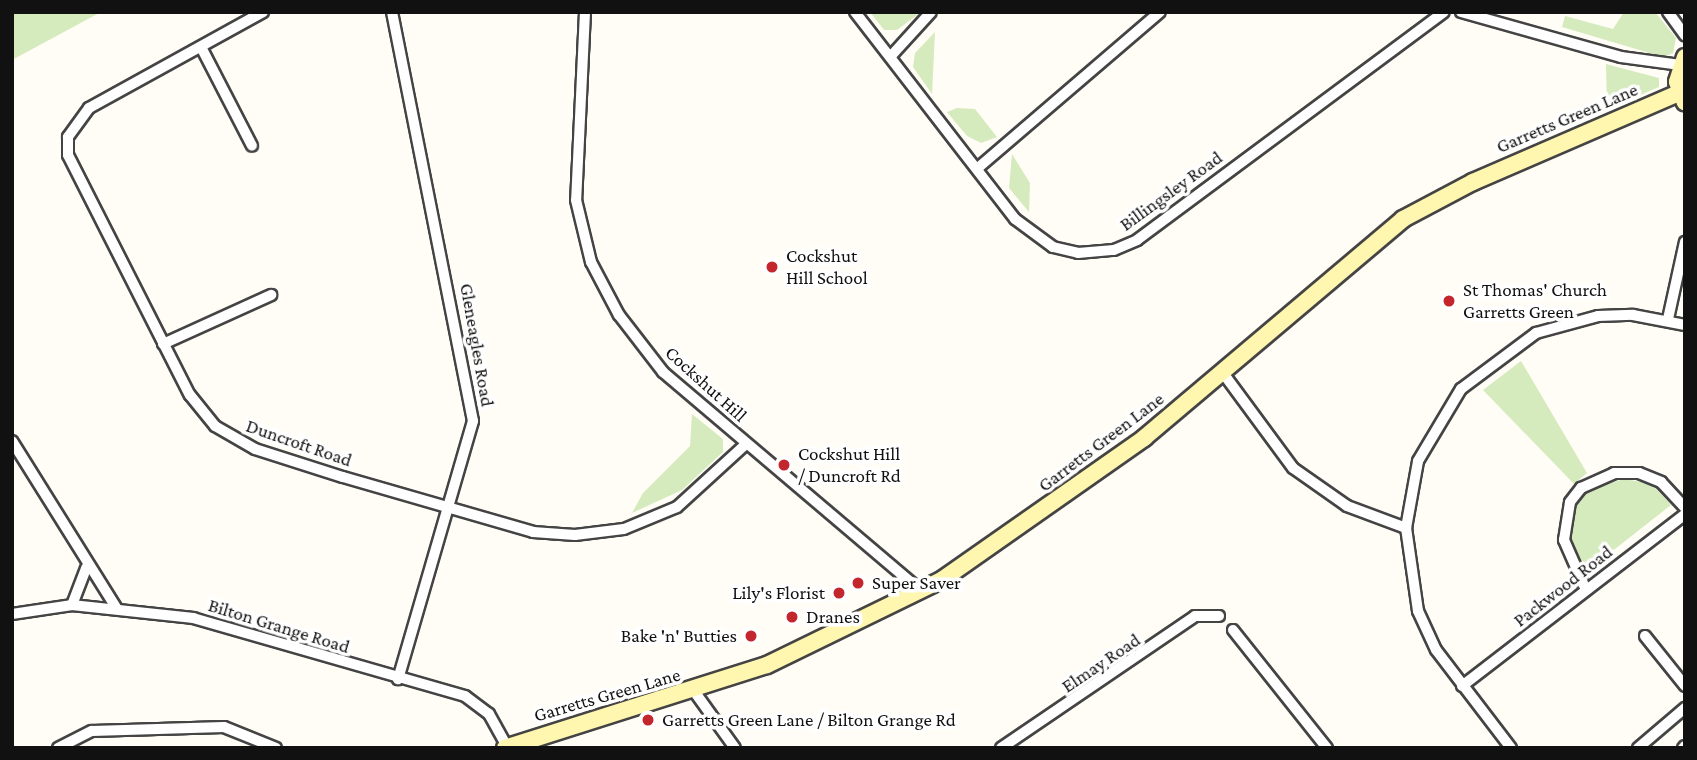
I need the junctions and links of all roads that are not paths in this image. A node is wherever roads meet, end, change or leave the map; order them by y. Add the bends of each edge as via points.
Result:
1 (263, 12) edge
2 (392, 12) edge
3 (585, 12) edge
4 (855, 12) edge
5 (932, 12) edge
6 (1160, 12) edge
7 (1444, 12) edge
8 (1461, 12) edge
9 (1668, 12) edge
10 (1685, 35) edge
11 (201, 47) junction
12 (891, 56) junction
13 (1682, 61) edge
14 (1682, 98) edge
15 (252, 146) dead end
16 (979, 167) junction
17 (1685, 242) edge
18 (271, 295) dead end
19 (1668, 319) junction
20 (1685, 325) edge
21 (163, 344) junction
22 (1223, 373) junction
23 (12, 440) edge
24 (746, 444) junction
25 (450, 508) junction
26 (1685, 508) edge
27 (1685, 514) edge
28 (1406, 528) junction
29 (86, 568) junction
30 (1586, 590) junction
31 (921, 591) junction
32 (72, 605) junction
33 (117, 609) junction
34 (12, 614) edge
35 (1219, 616) dead end
36 (1233, 630) dead end
37 (1646, 636) dead end
38 (398, 679) junction
39 (1462, 686) junction
40 (1685, 686) edge
41 (694, 691) junction
42 (1685, 709) edge
43 (58, 748) edge
44 (276, 748) edge
45 (506, 748) edge
46 (735, 748) edge
47 (1001, 748) edge
48 (1327, 748) edge
49 (1511, 748) edge
50 (1638, 748) edge

1 - 11 street
2 - 25 street, Gleneagles Road via 473,421
3 - 24 street, Cockshut Hill via 576,200 591,261 641,346
4 - 12 street, Billingsley Road
5 - 12 street
6 - 16 street
7 - 16 street, Billingsley Road via 1137,240 1114,250 1078,253 1033,236
8 - 13 street via 1620,57
9 - 10 street
11 - 15 street
11 - 21 street, Duncroft Road via 89,108 68,137 68,155
12 - 16 street, Billingsley Road
13 - 14 street
14 - 22 street, Garretts Green Lane via 1473,181 1404,219
17 - 19 street
18 - 21 street
19 - 20 street
19 - 28 street via 1598,316 1509,348 1461,389 1431,432 1410,492
21 - 25 street, Duncroft Road via 201,413 233,440
22 - 28 street via 1293,468 1347,506
22 - 31 street, Garretts Green Lane via 1097,473
23 - 29 street
24 - 25 street, Duncroft Road via 677,507 624,529 550,535
24 - 31 street, Cockshut Hill
25 - 38 street, Gleneagles Road
26 - 30 street via 1661,482 1639,473 1614,473 1581,488 1570,502 1564,540
27 - 30 street, Packwood Road
28 - 39 street via 1418,611
29 - 32 street
29 - 33 street
30 - 39 street, Packwood Road
31 - 41 street, Garretts Green Lane via 832,638
32 - 33 street, Bilton Grange Road
32 - 34 street, Bilton Grange Road
33 - 38 street, Bilton Grange Road via 193,618
35 - 47 street, Elmay Road via 1195,616
36 - 48 street
37 - 40 street
38 - 45 street, Bilton Grange Road via 481,705
39 - 49 street
41 - 45 street, Garretts Green Lane
41 - 46 street
42 - 50 street
43 - 44 street via 92,731 224,727

